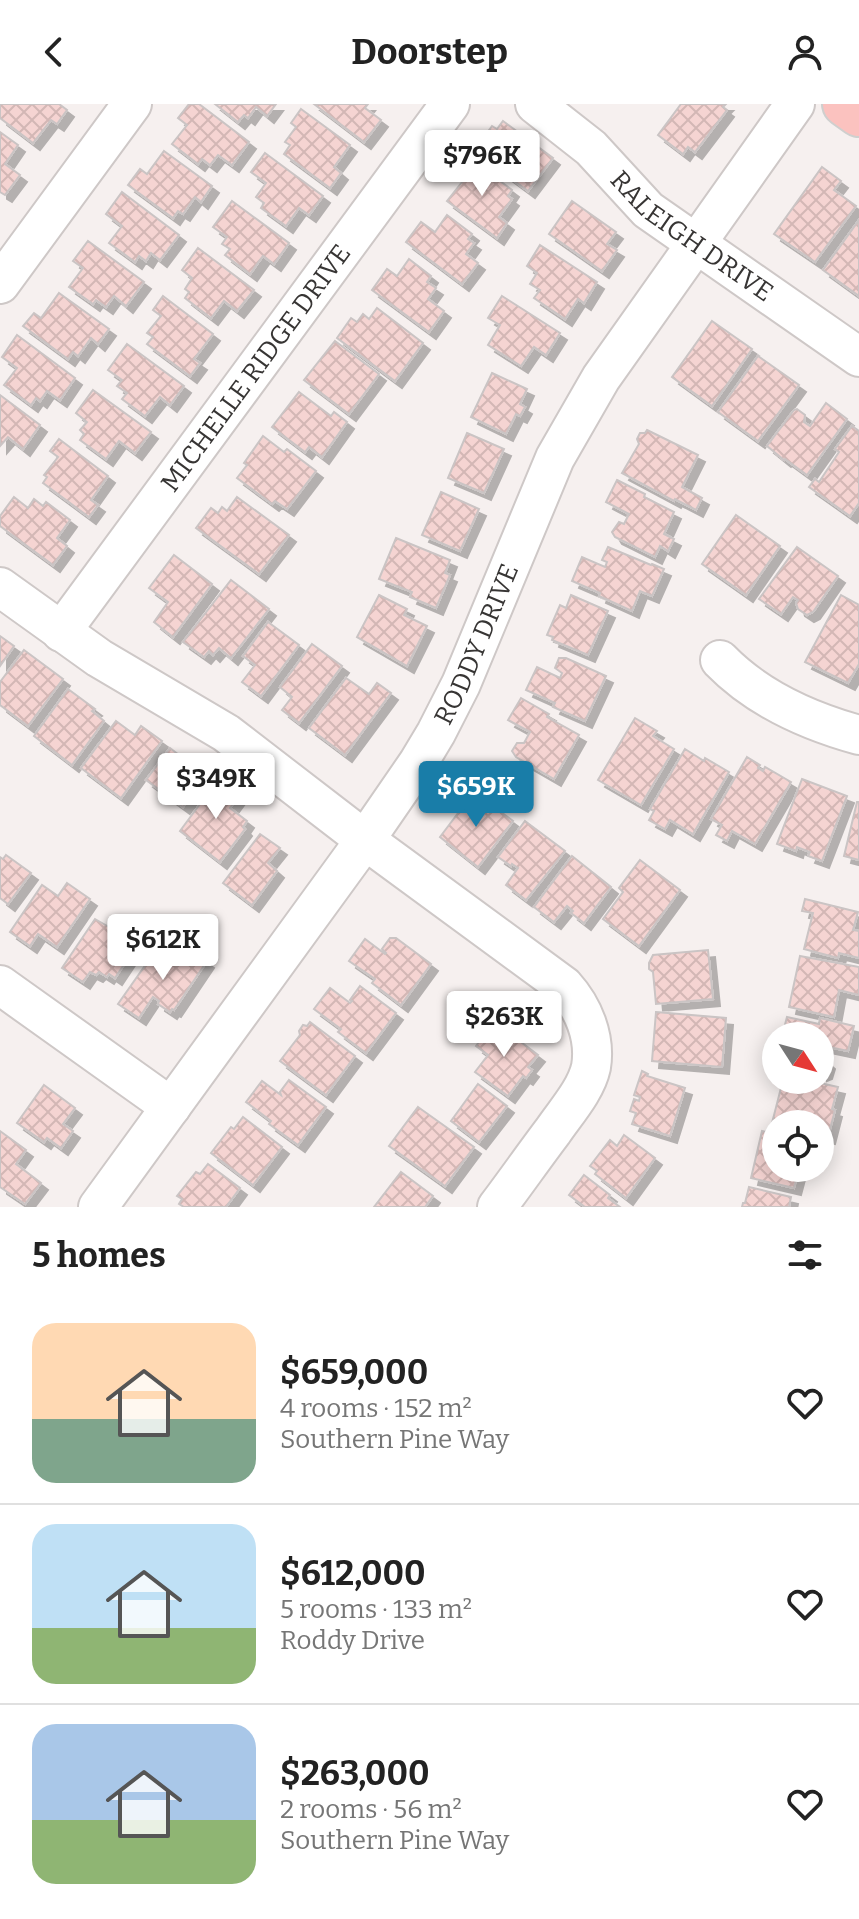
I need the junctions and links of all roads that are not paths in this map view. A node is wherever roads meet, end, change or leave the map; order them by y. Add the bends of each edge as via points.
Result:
1 (132, 104) edge
2 (450, 104) edge
3 (535, 104) edge
4 (795, 104) edge
5 (845, 104) edge
6 (859, 114) edge
7 (695, 244) junction
8 (0, 284) edge
9 (859, 357) edge
10 (0, 587) edge
11 (61, 632) junction
12 (720, 660) dead end
13 (859, 735) edge
14 (365, 840) junction
15 (0, 985) edge
16 (171, 1107) junction
17 (98, 1207) edge
18 (497, 1207) edge

1 - 8 street
2 - 11 street, MICHELLE RIDGE DRIVE
3 - 7 street, RALEIGH DRIVE via 591,148 648,210
4 - 7 street, RODDY DRIVE
5 - 6 main road
7 - 9 street, RALEIGH DRIVE
7 - 14 street, RODDY DRIVE via 570,430 461,684 418,763
10 - 11 street
11 - 14 street via 226,733
12 - 13 street via 773,700
14 - 16 street, RODDY DRIVE
14 - 18 street via 564,986 583,1013 592,1048 584,1085
15 - 16 street
16 - 17 street, RODDY DRIVE

